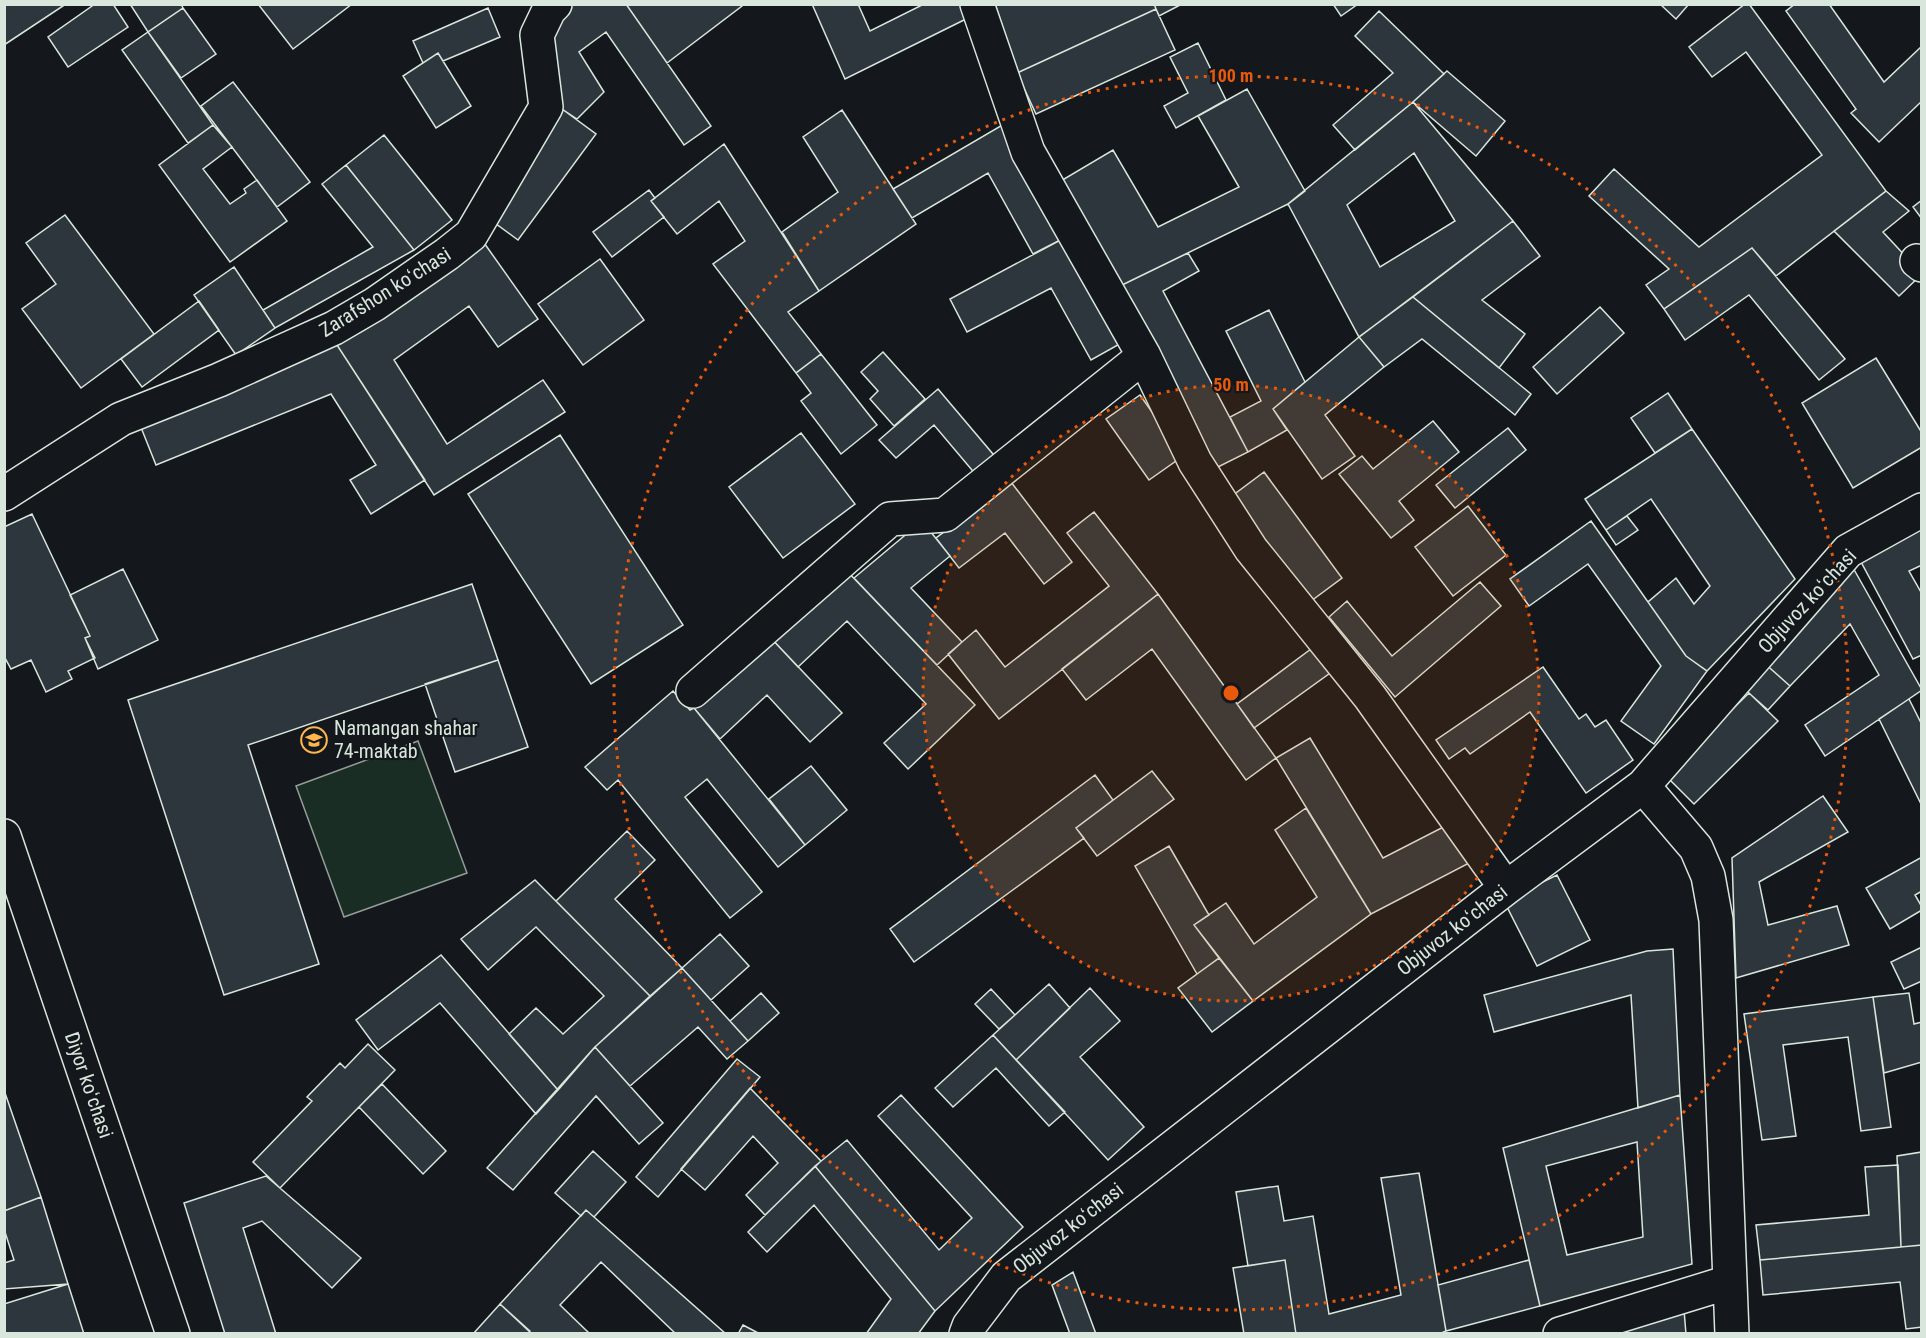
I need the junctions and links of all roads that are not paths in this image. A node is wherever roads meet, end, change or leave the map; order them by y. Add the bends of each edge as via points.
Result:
1 (555, 4) edge
2 (977, 4) edge
3 (1144, 356) junction
4 (4, 494) edge
5 (1922, 510) edge
6 (693, 691) dead end
7 (1643, 786) junction
8 (4, 836) edge
9 (1506, 888) junction
10 (1729, 1282) junction
11 (173, 1334) edge
12 (966, 1334) edge
13 (1560, 1334) edge
14 (1732, 1334) edge

1 - 4 street, Zarafshon koʻchasi via 537,35 546,107 471,235 375,304 334,328 121,419
2 - 3 street via 1028,152
3 - 6 street via 945,514 890,519
3 - 9 street via 1195,462 1251,549 1370,697
5 - 7 street, Objuvoz koʻchasi via 1848,551
7 - 9 street, Objuvoz koʻchasi
7 - 10 street via 1696,848 1708,876 1716,920
8 - 11 street, Diyor koʻchasi
9 - 12 street, Objuvoz koʻchasi via 1006,1277
10 - 13 street
10 - 14 street

